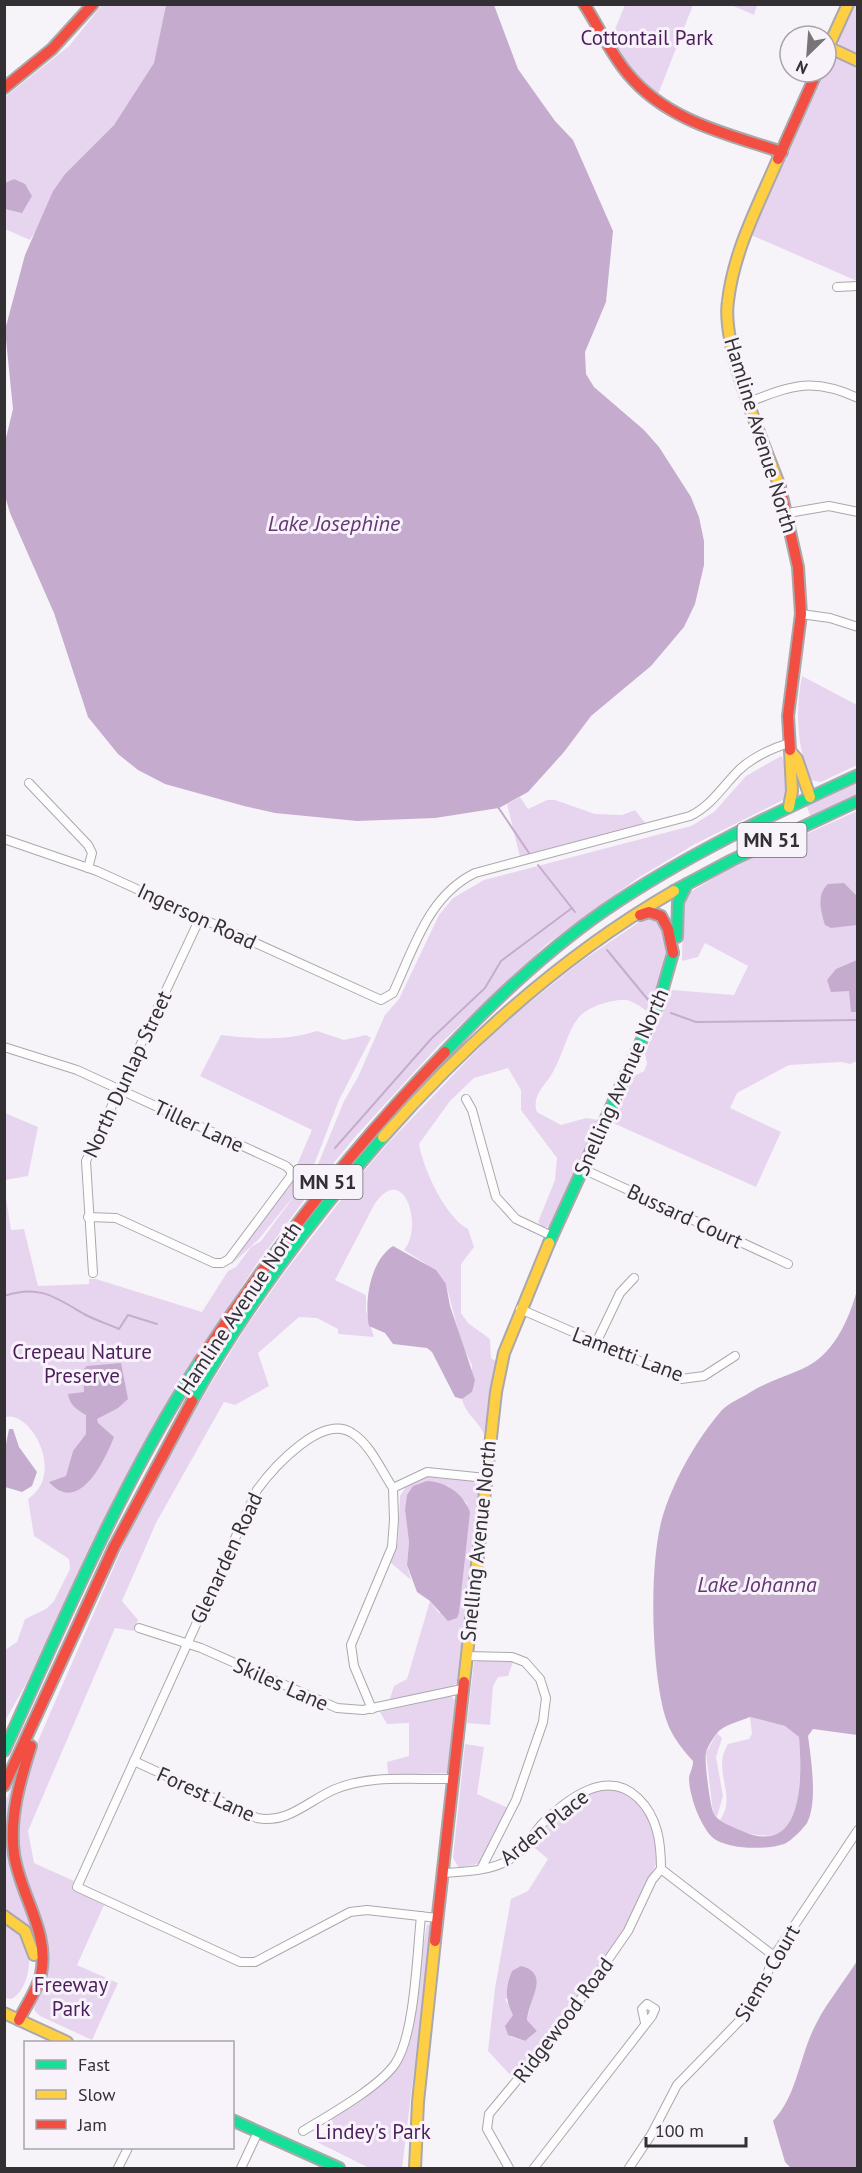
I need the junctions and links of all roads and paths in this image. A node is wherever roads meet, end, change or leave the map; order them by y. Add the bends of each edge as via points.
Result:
1 (93, 4) edge
2 (584, 4) edge
3 (848, 4) edge
4 (838, 26) edge
5 (838, 54) edge
6 (858, 61) edge
7 (812, 84) edge
8 (4, 88) edge
9 (782, 152) junction
10 (858, 286) edge
11 (837, 287) dead end
12 (858, 398) edge
13 (749, 402) junction
14 (858, 512) edge
15 (788, 513) junction
16 (801, 614) junction
17 (858, 627) edge
18 (789, 747) junction
19 (858, 775) edge
20 (29, 783) dead end
21 (810, 797) junction
22 (858, 801) edge
23 (789, 807) junction
24 (4, 839) edge
25 (88, 868) junction
26 (688, 883) junction
27 (200, 918) junction
28 (600, 938) junction
29 (673, 953) junction
30 (4, 1047) edge
31 (119, 1089) junction
32 (466, 1099) dead end
33 (583, 1169) junction
34 (291, 1171) joint
35 (88, 1217) junction
36 (552, 1236) junction
37 (788, 1264) dead end
38 (93, 1273) dead end
39 (634, 1278) dead end
40 (520, 1309) junction
41 (596, 1343) junction
42 (735, 1356) dead end
43 (486, 1478) junction
44 (393, 1488) junction
45 (139, 1628) dead end
46 (187, 1642) junction
47 (466, 1656) junction
48 (462, 1689) junction
49 (48, 1692) junction
50 (28, 1700) junction
51 (372, 1709) junction
52 (4, 1727) edge
53 (4, 1751) edge
54 (134, 1761) junction
55 (452, 1779) junction
56 (4, 1786) edge
57 (858, 1830) edge
58 (481, 1869) junction
59 (661, 1869) junction
60 (442, 1873) junction
61 (4, 1916) edge
62 (421, 1916) junction
63 (437, 1918) junction
64 (774, 1956) junction
65 (12, 2017) edge
66 (645, 2023) dead end
67 (63, 2041) edge
68 (234, 2121) edge
69 (258, 2132) junction
70 (303, 2132) dead end
71 (128, 2149) edge
72 (316, 2160) junction
73 (414, 2167) edge
74 (118, 2169) edge
75 (242, 2169) edge
76 (329, 2169) edge
77 (339, 2169) edge
78 (509, 2169) edge
79 (534, 2169) edge
80 (629, 2169) edge

1 - 8 main road via 52,49
2 - 9 main road via 627,74 659,104 689,120
3 - 4 main road
5 - 6 main road
7 - 9 main road, Hamline Avenue North
9 - 13 main road, Hamline Avenue North via 738,250 729,285 729,337
10 - 11 street
12 - 13 street via 827,386 806,384
13 - 15 main road, Hamline Avenue North
14 - 15 street via 830,506
15 - 16 main road, Hamline Avenue North via 798,567
16 - 17 street
16 - 18 main road, Hamline Avenue North via 788,716
18 - 21 main road
18 - 23 main road, Hamline Avenue North via 794,787
18 - 27 street, Ingerson Road via 751,761 709,804 690,816 464,878 434,906 393,993 386,999 374,999
19 - 21 main road, MN 51
20 - 25 street via 88,845 92,853
21 - 23 main road, MN 51
22 - 26 main road, MN 51
23 - 50 main road, Hamline Avenue North / MN 51 via 669,869 544,957 456,1039 338,1170 234,1308 181,1391 117,1508
24 - 25 street, Ingerson Road
25 - 27 street, Ingerson Road
26 - 28 main road, Hamline Avenue North / MN 51
26 - 29 main road, Snelling Avenue North via 679,893
27 - 31 street, North Dunlap Street
28 - 29 main road via 643,913 654,912 668,924
28 - 49 main road, Hamline Avenue North / MN 51 via 526,994 449,1067 350,1178 275,1274 211,1368 155,1466
29 - 33 main road, Snelling Avenue North via 659,1002
30 - 31 street, Tiller Lane via 54,1060
31 - 34 street, Tiller Lane
31 - 35 street, North Dunlap Street via 86,1161
32 - 36 street via 496,1197 516,1219
33 - 36 main road, Snelling Avenue North
33 - 37 street, Bussard Court
34 - 35 street, Hamline Avenue North via 229,1259 222,1263 214,1263 116,1218
35 - 38 street, North Dunlap Street
36 - 40 main road, Snelling Avenue North
39 - 41 street via 620,1293
40 - 41 street, Lametti Lane
40 - 43 main road, Snelling Avenue North via 504,1353 496,1392
41 - 42 street, Lametti Lane via 681,1379 704,1376
43 - 44 street via 427,1472
43 - 47 main road, Snelling Avenue North
44 - 46 street, Glenarden Road via 354,1434 337,1428 319,1431 275,1468 257,1490
44 - 51 street via 392,1547 351,1645 354,1666
45 - 46 street, Skiles Lane
46 - 51 street, Skiles Lane via 324,1705
46 - 54 street, Glenarden Road
47 - 48 main road, Snelling Avenue North
47 - 58 street via 520,1659 537,1673 546,1698 543,1722 516,1800
48 - 51 street, Skiles Lane
48 - 55 main road, Snelling Avenue North
49 - 56 main road, Hamline Avenue North / MN 51
49 - 65 main road via 22,1773 13,1841 17,1869 43,1957 40,1976
50 - 52 main road
50 - 53 main road, Hamline Avenue North / MN 51
54 - 55 street, Forest Lane via 268,1820 284,1818 332,1791 366,1780
54 - 62 street, Glenarden Road via 77,1887 240,1962 255,1962 350,1912
55 - 60 main road, Snelling Avenue North
57 - 64 street, Siems Court
58 - 59 street, Arden Place via 509,1860 559,1810 597,1786 609,1784 631,1792 646,1806 661,1846
58 - 60 street, Arden Place
59 - 64 street
59 - 78 street, Ridgewood Road via 628,1931 562,2026 489,2114 488,2129
60 - 63 main road, Snelling Avenue North
61 - 65 main road via 15,1920 27,1933 34,1957 31,1977
62 - 63 street
62 - 70 street via 405,2042 395,2064 374,2084
63 - 73 main road, Snelling Avenue North
64 - 80 street, Siems Court via 749,2011 677,2085
65 - 67 main road
66 - 79 street
68 - 69 main road
69 - 72 main road
69 - 75 street
71 - 74 street
72 - 76 main road
72 - 77 main road

